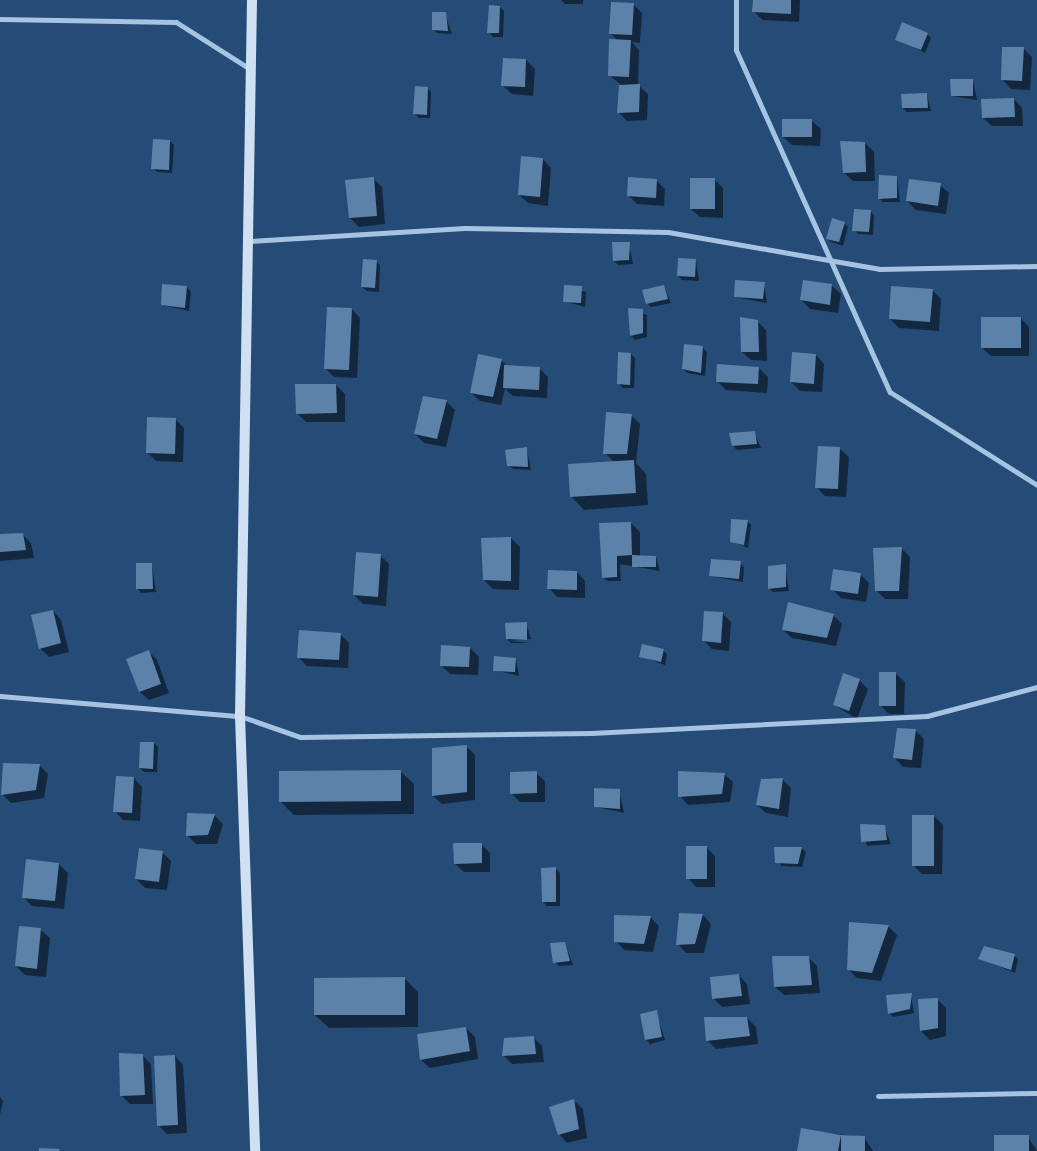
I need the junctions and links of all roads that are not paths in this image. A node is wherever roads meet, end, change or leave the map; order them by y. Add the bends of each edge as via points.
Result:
1 (252, 0) edge
2 (736, 0) edge
3 (0, 19) edge
4 (252, 71) junction
5 (250, 241) junction
6 (828, 260) junction
7 (1037, 266) edge
8 (1037, 485) edge
9 (1037, 687) edge
10 (0, 696) edge
11 (240, 716) junction
12 (1037, 1093) edge
13 (878, 1096) dead end
14 (255, 1151) edge

1 - 4 main road
2 - 6 street via 736,50
3 - 4 street via 176,22
4 - 5 main road
5 - 6 street via 465,228 668,232
5 - 11 main road
6 - 7 street via 879,269
6 - 8 street via 890,392
9 - 11 street via 927,716 777,720 591,733 300,737
10 - 11 street
11 - 14 main road
12 - 13 street

